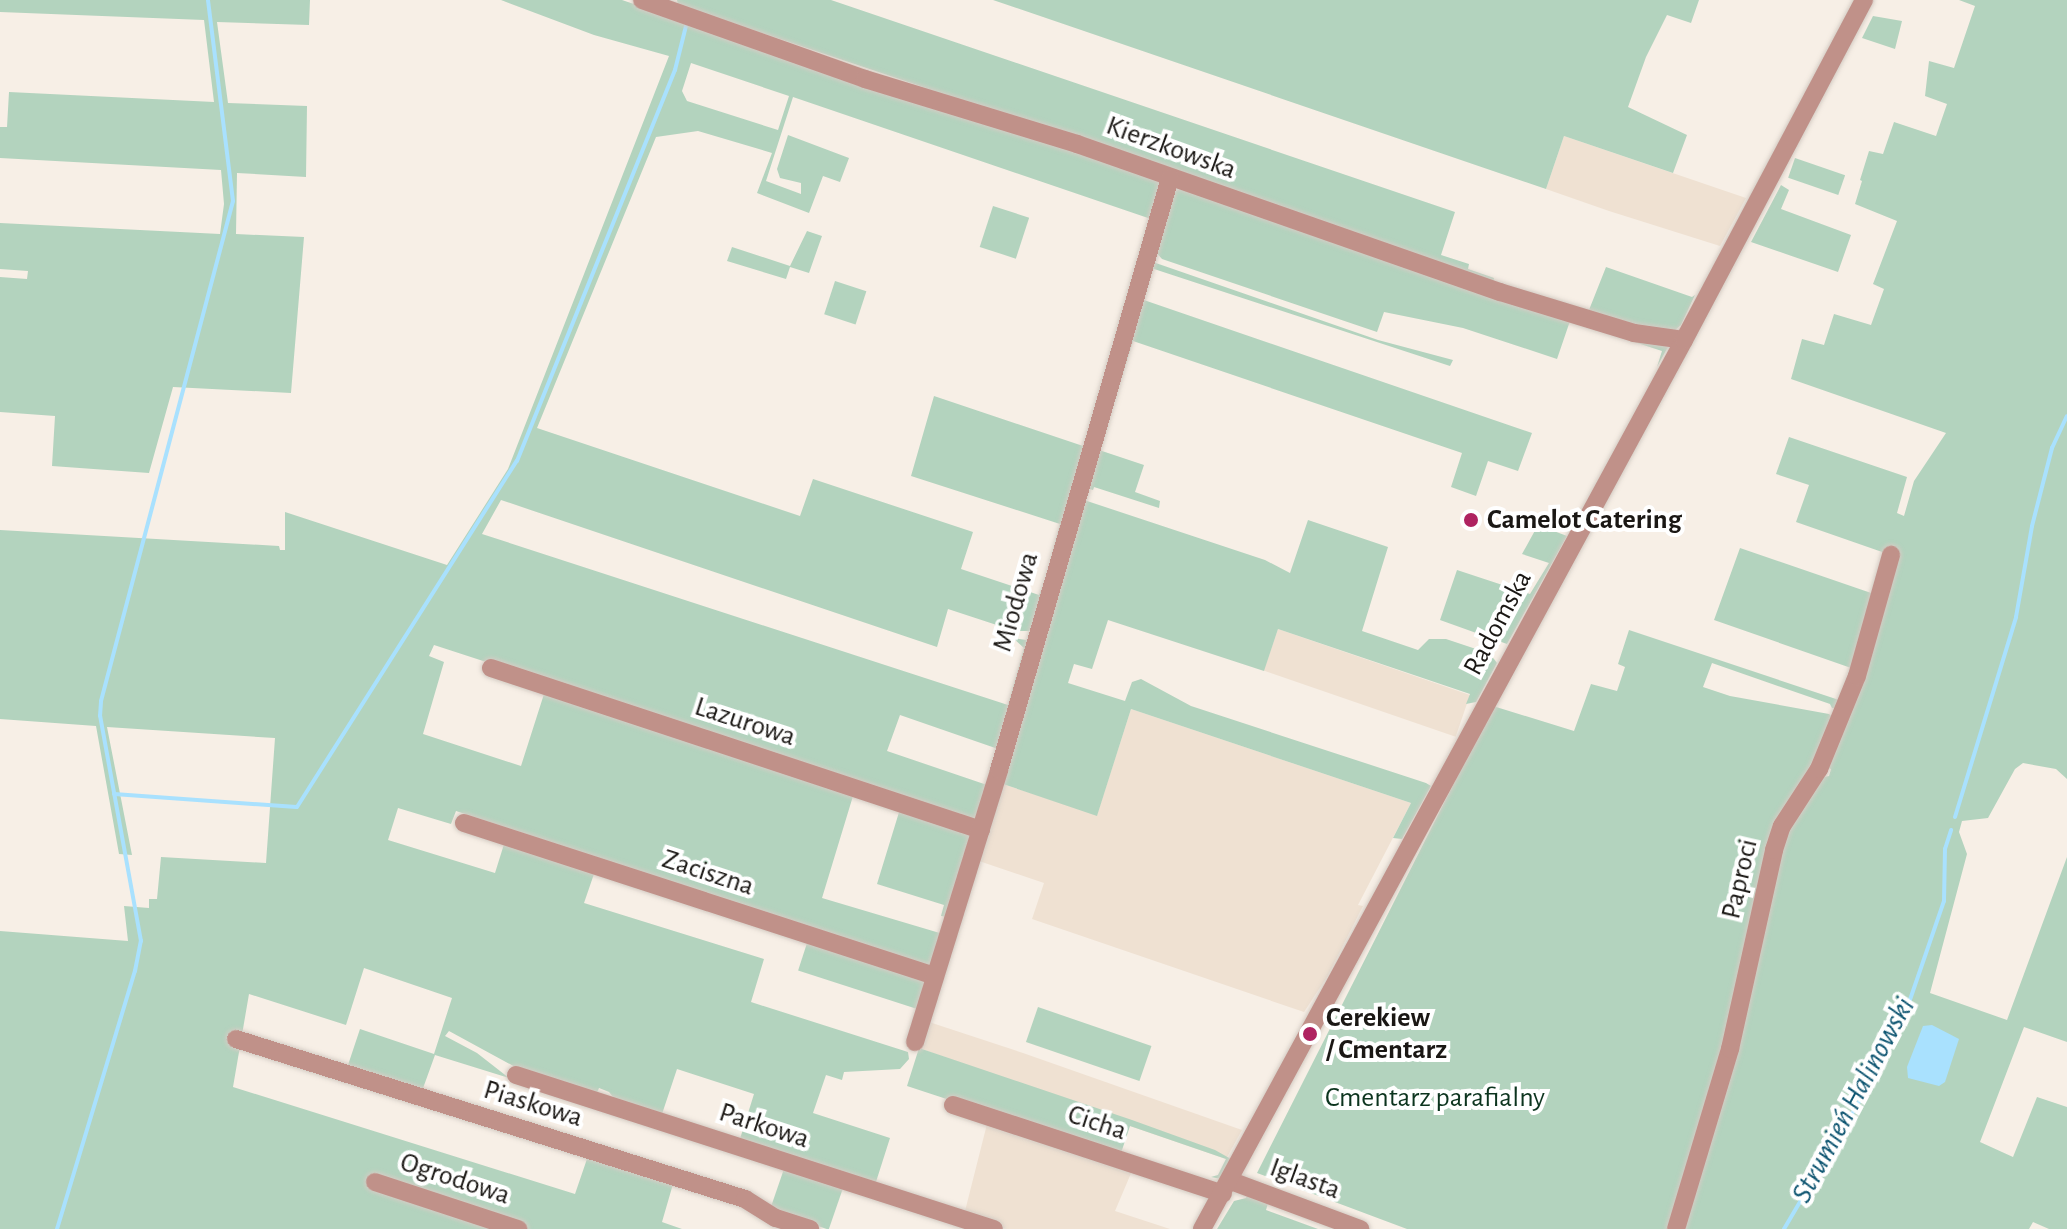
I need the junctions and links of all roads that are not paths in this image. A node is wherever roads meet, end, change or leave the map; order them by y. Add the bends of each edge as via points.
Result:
1 (642, 0) edge
2 (1864, 0) edge
3 (1170, 178) junction
4 (1684, 340) junction
5 (1891, 555) dead end
6 (491, 668) dead end
7 (464, 823) dead end
8 (981, 830) junction
9 (935, 976) junction
10 (236, 1039) dead end
11 (915, 1042) dead end
12 (516, 1075) dead end
13 (953, 1105) dead end
14 (375, 1182) dead end
15 (1227, 1188) junction
16 (518, 1229) edge
17 (810, 1229) edge
18 (994, 1229) edge
19 (1202, 1229) edge
20 (1360, 1229) edge
21 (1676, 1229) edge

1 - 3 street, Kierzkowska
2 - 4 street, Radomska
3 - 4 street, Kierzkowska via 1590,321
3 - 8 street, Miodowa
4 - 15 street, Radomska
5 - 21 street, Paproci via 1857,676 1819,769 1782,826 1774,850 1730,1049
6 - 8 street, Lazurowa
7 - 9 street, Zaciszna
8 - 9 street, Miodowa
9 - 11 street, Miodowa
10 - 17 street, Piaskowa via 745,1199 776,1218
12 - 18 street, Parkowa
13 - 15 street, Cicha
14 - 16 street, Ogrodowa
15 - 19 street, Radomska
15 - 20 street, Iglasta

